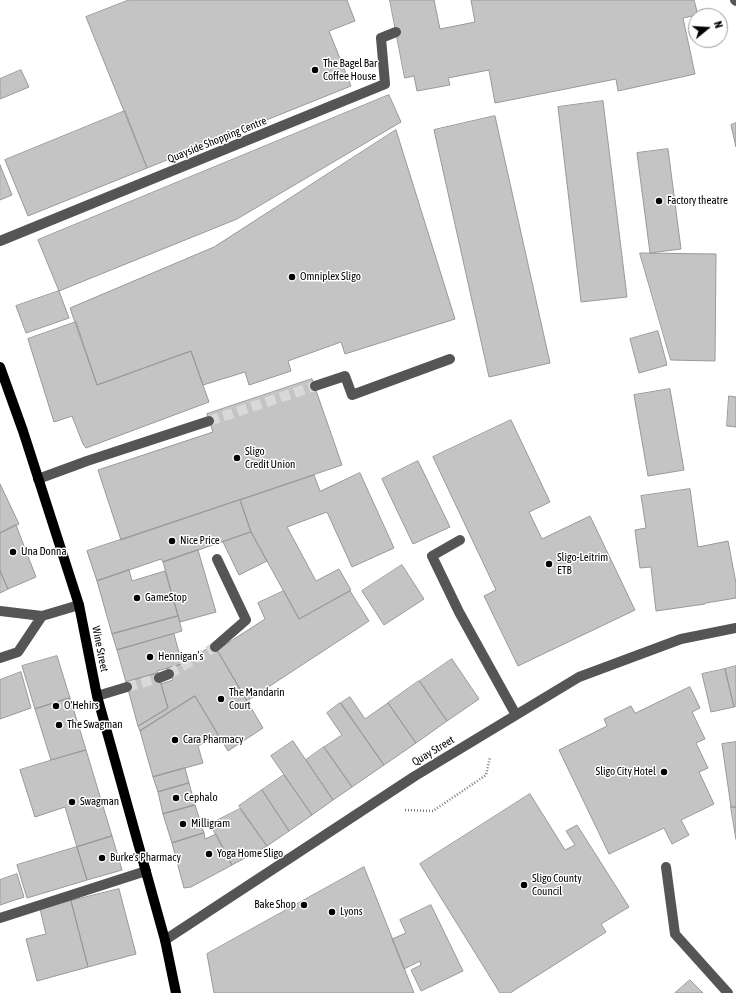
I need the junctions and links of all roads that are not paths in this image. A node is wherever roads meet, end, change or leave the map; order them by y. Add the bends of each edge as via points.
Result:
1 (396, 32) dead end
2 (0, 241) edge
3 (450, 358) dead end
4 (0, 366) edge
5 (315, 386) tunnel mouth
6 (209, 421) tunnel mouth
7 (38, 479) junction
8 (460, 540) dead end
9 (217, 559) dead end
10 (79, 605) junction
11 (0, 611) edge
12 (42, 616) junction
13 (736, 628) edge
14 (215, 647) tunnel mouth
15 (0, 658) edge
16 (170, 674) tunnel mouth
17 (160, 678) tunnel mouth
18 (127, 687) tunnel mouth
19 (97, 696) junction
20 (516, 715) junction
21 (666, 867) dead end
22 (146, 871) junction
23 (0, 918) edge
24 (165, 940) junction
25 (176, 993) edge
26 (728, 993) edge

1 - 2 street, Quayside Shopping Centre via 381,38 385,84
3 - 5 street via 352,395 346,376
4 - 7 main road, Wine Street
6 - 7 street
7 - 10 main road, Wine Street
8 - 20 street via 432,556 459,612
9 - 14 street via 246,620
10 - 12 street
10 - 19 main road, Wine Street
11 - 12 street
12 - 15 street via 18,652
13 - 20 street, Quay Street via 681,639 579,677
16 - 17 street
18 - 19 street
19 - 22 main road, Wine Street
20 - 24 street, Quay Street via 414,776
21 - 26 street via 675,934
22 - 23 street
22 - 24 main road, Wine Street
24 - 25 main road, Wine Street

